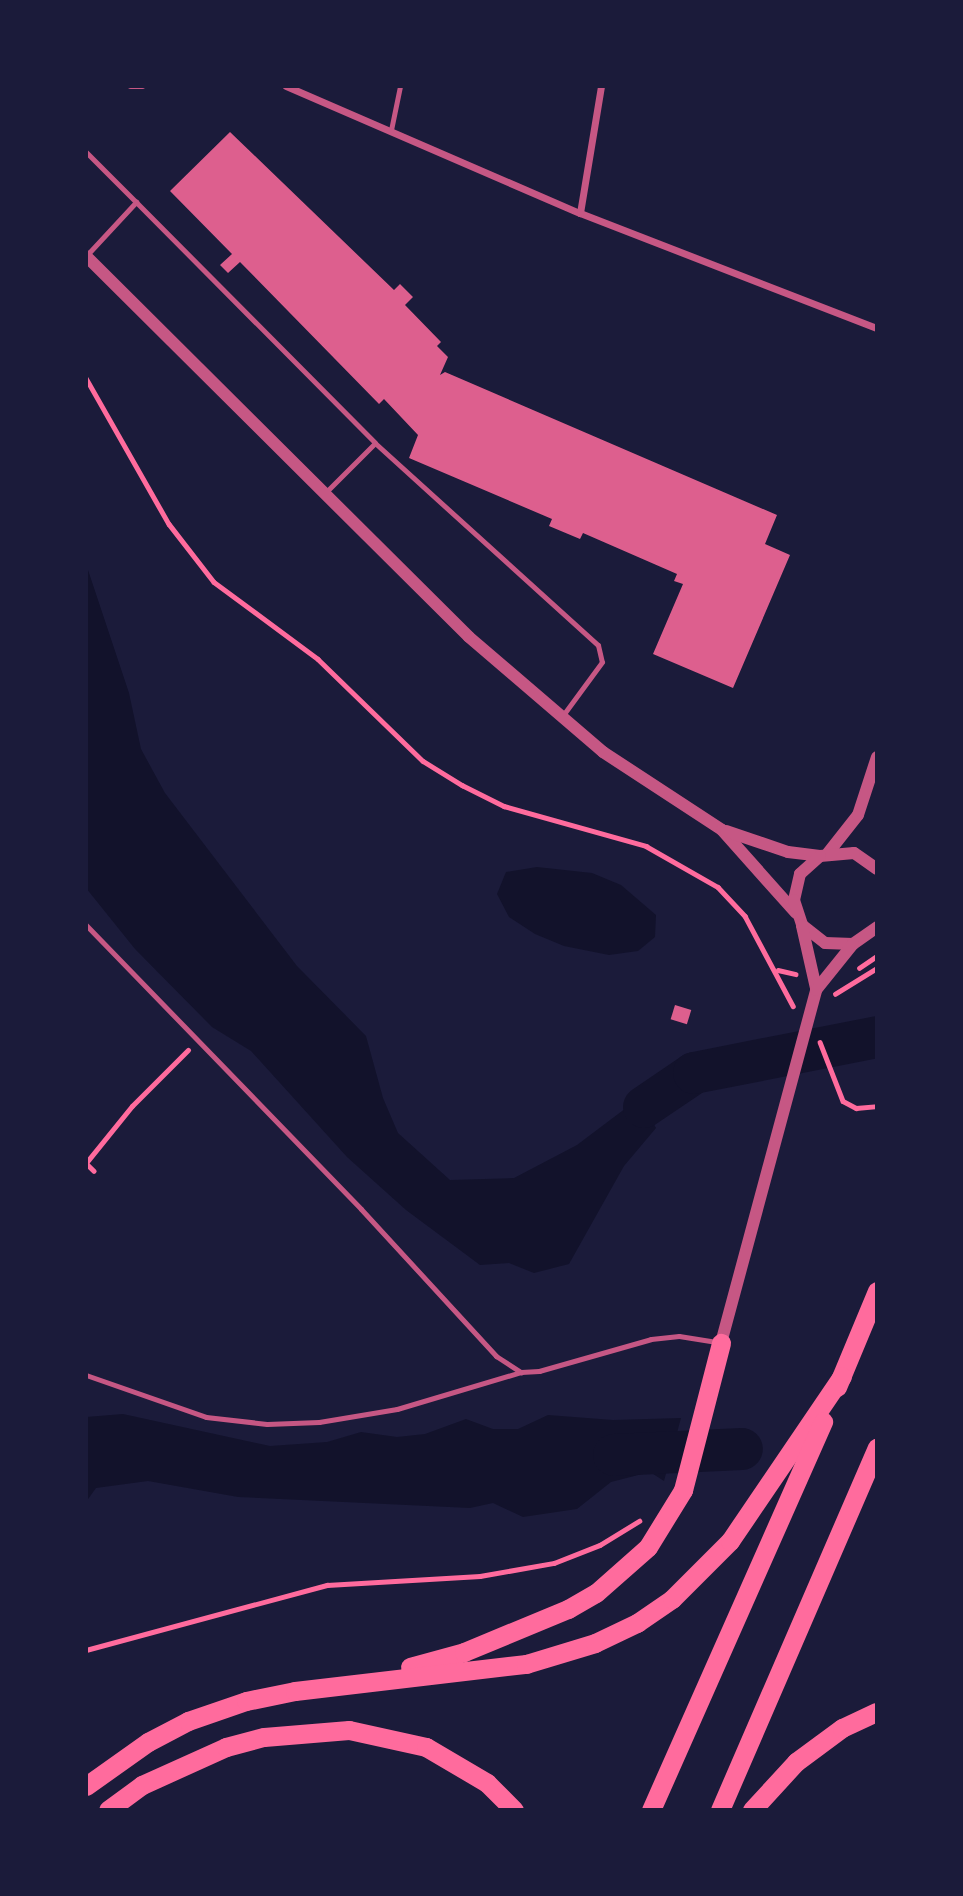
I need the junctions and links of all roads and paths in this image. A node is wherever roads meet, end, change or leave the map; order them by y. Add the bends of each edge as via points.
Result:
1 (131, 86) edge
2 (142, 86) edge
3 (286, 86) edge
4 (400, 86) edge
5 (601, 86) edge
6 (391, 130) junction
7 (86, 152) edge
8 (136, 202) junction
9 (580, 213) junction
10 (86, 256) edge
11 (877, 328) edge
12 (86, 378) edge
13 (375, 443) junction
14 (326, 492) junction
15 (561, 717) junction
16 (877, 757) edge
17 (722, 830) junction
18 (824, 854) junction
19 (877, 869) edge
20 (796, 913) junction
21 (86, 925) edge
22 (802, 925) junction
23 (875, 933) edge
24 (853, 944) junction
25 (877, 968) edge
26 (777, 970) junction
27 (802, 976) dead end
28 (783, 984) junction
29 (793, 985) dead end
30 (822, 990) junction
31 (804, 1015) junction
32 (816, 1032) dead end
33 (194, 1042) junction
34 (877, 1106) edge
35 (86, 1163) edge
36 (94, 1171) dead end
37 (877, 1291) edge
38 (721, 1343) junction
39 (521, 1372) junction
40 (86, 1375) edge
41 (842, 1376) junction
42 (877, 1448) edge
43 (646, 1517) dead end
44 (86, 1650) edge
45 (355, 1683) junction
46 (877, 1712) edge
47 (86, 1786) edge
48 (108, 1810) edge
49 (514, 1810) edge
50 (651, 1810) edge
51 (720, 1810) edge
52 (752, 1810) edge

1 - 2 lane
3 - 6 street
4 - 6 lane
5 - 9 street
6 - 9 street
7 - 8 lane
8 - 10 lane
8 - 13 lane
9 - 11 street
10 - 14 street
12 - 26 path via 169,524 215,582 318,659 423,761 504,806 593,828 681,864 718,887 745,916
13 - 14 lane
13 - 15 lane via 598,645 602,662
14 - 15 street via 469,637
15 - 17 street via 642,780
16 - 18 street via 858,815
17 - 18 street via 788,852
17 - 20 street
18 - 19 street via 854,853
18 - 20 street via 800,874 793,900
20 - 22 street
21 - 33 lane
22 - 24 street via 825,943
22 - 30 street
23 - 24 street
24 - 30 street
25 - 30 path via 841,993
26 - 27 path
26 - 28 path
28 - 29 path
28 - 31 path
30 - 31 street
31 - 38 street
32 - 34 path via 843,1101 856,1108
33 - 35 path
33 - 39 lane via 343,1190 481,1342
35 - 36 path
37 - 41 highway
38 - 39 lane via 680,1336 651,1339 562,1367
38 - 45 highway via 682,1490 648,1547 596,1592 464,1652
39 - 40 lane via 397,1409 319,1423 267,1424 206,1417
41 - 45 highway via 730,1541 672,1599 637,1623 595,1643 526,1664
41 - 50 highway
42 - 51 highway
43 - 44 path via 600,1545 554,1563 480,1576 327,1586
45 - 47 highway via 246,1701 188,1721
46 - 52 highway via 842,1728 796,1762
48 - 49 highway via 142,1785 226,1748 264,1737 349,1730 426,1746 487,1783

